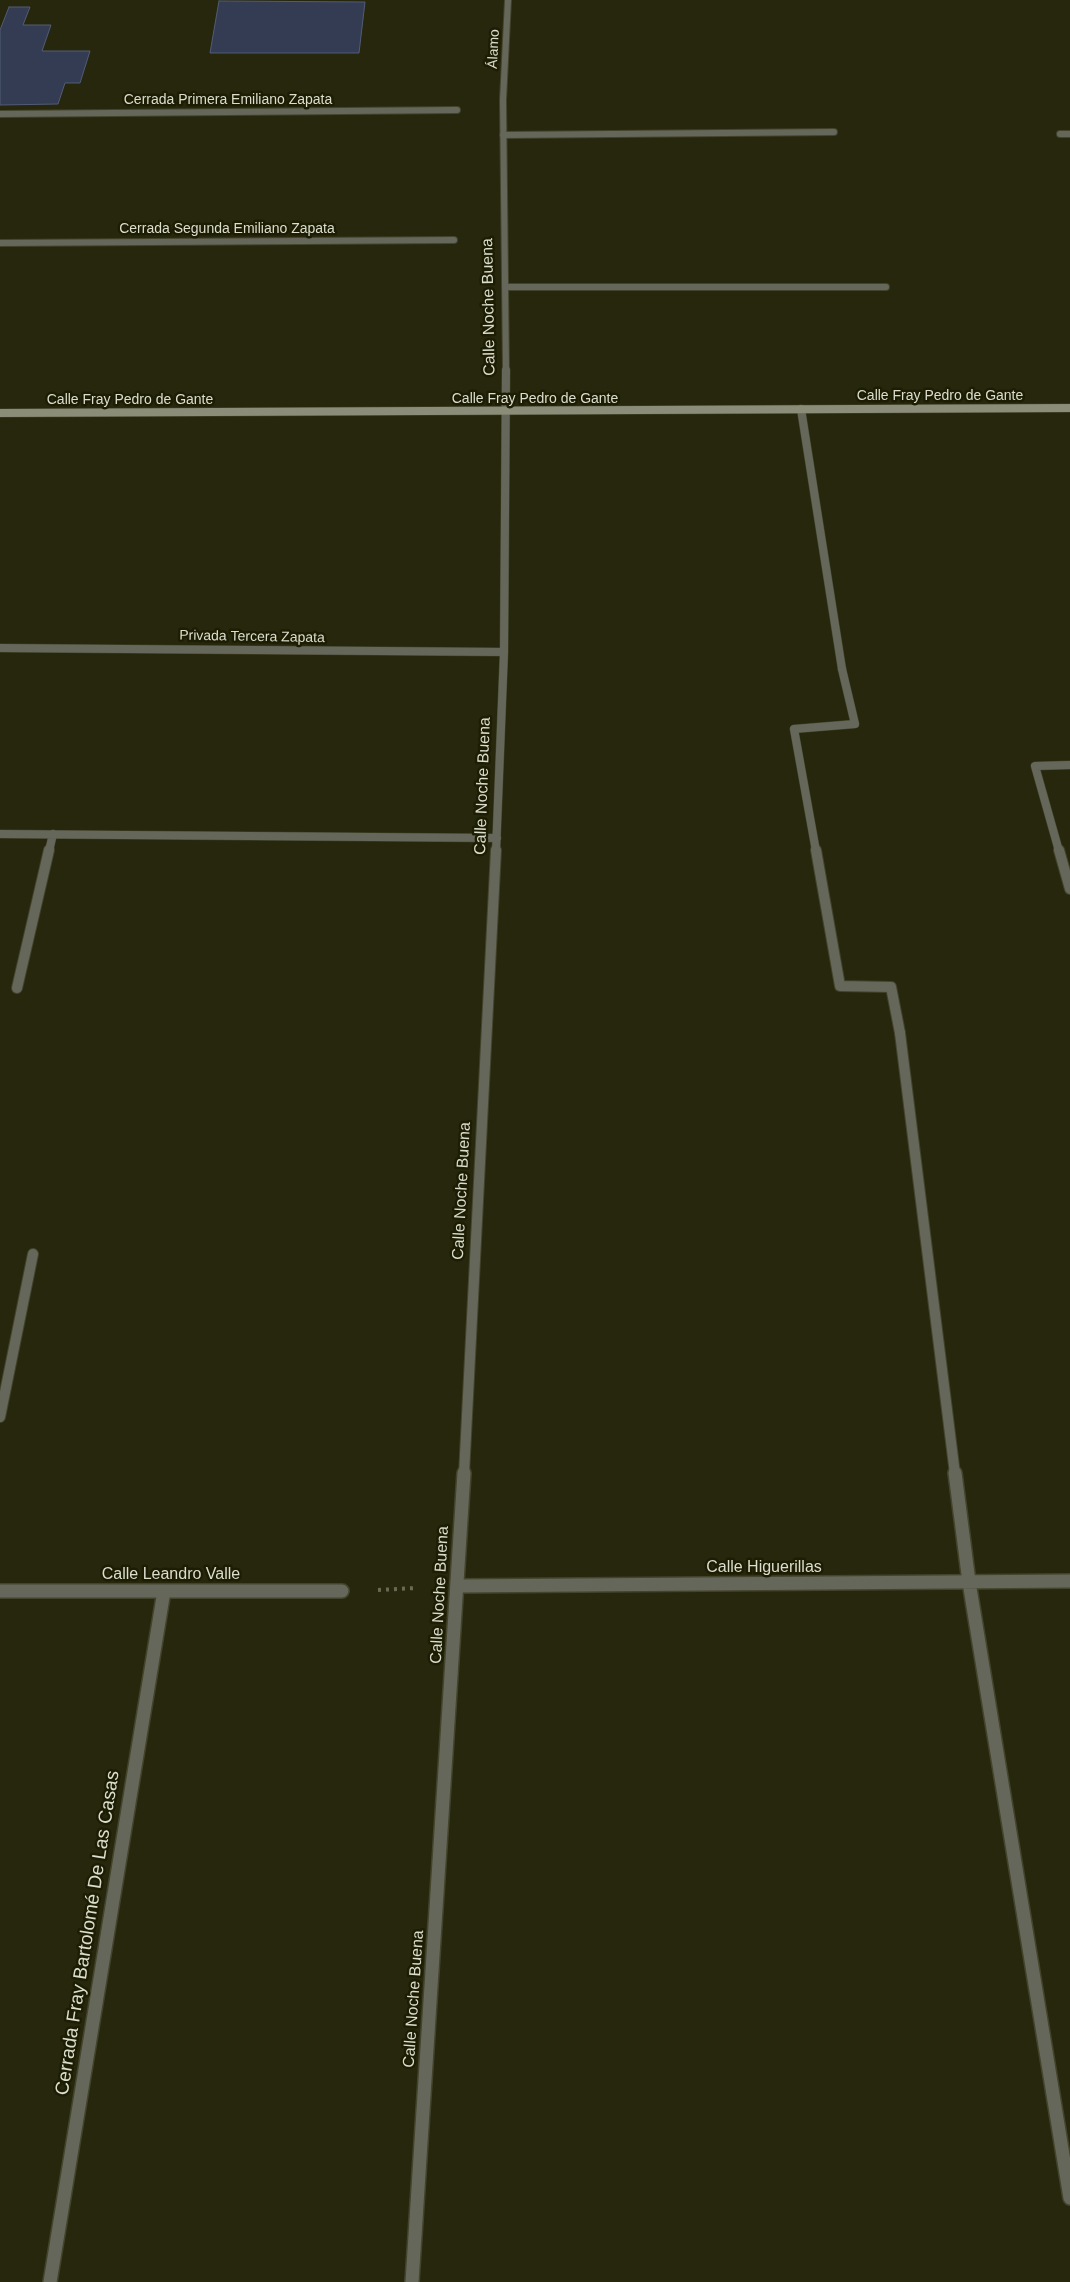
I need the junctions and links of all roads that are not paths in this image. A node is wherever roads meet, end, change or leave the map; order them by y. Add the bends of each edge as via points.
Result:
1 (508, 0) edge
2 (503, 100) joint
3 (457, 110) dead end
4 (0, 114) edge
5 (834, 132) dead end
6 (1060, 134) dead end
7 (1070, 134) edge
8 (503, 135) junction
9 (454, 240) dead end
10 (0, 243) edge
11 (504, 287) junction
12 (886, 287) dead end
13 (1070, 408) edge
14 (801, 409) junction
15 (506, 412) junction
16 (0, 413) edge
17 (0, 648) edge
18 (504, 652) junction
19 (1070, 765) edge
20 (0, 834) edge
21 (54, 834) junction
22 (498, 838) junction
23 (1070, 889) edge
24 (17, 988) dead end
25 (33, 1254) dead end
26 (0, 1417) edge
27 (1070, 1581) edge
28 (969, 1582) junction
29 (458, 1586) junction
30 (164, 1590) junction
31 (0, 1591) edge
32 (342, 1591) road end
33 (1070, 2198) edge
34 (50, 2282) edge
35 (412, 2282) edge

1 - 2 street, Álamo
2 - 8 street, Calle Noche Buena
3 - 4 street, Cerrada Primera Emiliano Zapata
5 - 8 street
6 - 7 street
8 - 11 street, Calle Noche Buena
9 - 10 street, Cerrada Segunda Emiliano Zapata
11 - 12 street
11 - 15 street, Calle Noche Buena
13 - 14 main road, Calle Fray Pedro de Gante
14 - 15 main road, Calle Fray Pedro de Gante
14 - 28 street via 842,669 855,724 794,729 840,986 891,988 900,1033
15 - 16 main road, Calle Fray Pedro de Gante
15 - 18 street, Calle Noche Buena
17 - 18 street, Privada Tercera Zapata
18 - 22 street, Calle Noche Buena
19 - 23 street via 1034,766
20 - 21 street
21 - 22 street
21 - 24 street
22 - 29 street, Calle Noche Buena
25 - 26 street
27 - 28 street, Calle Higuerillas
28 - 29 street, Calle Higuerillas
28 - 33 street
29 - 35 street, Calle Noche Buena
30 - 31 street, Calle Leandro Valle
30 - 32 street, Calle Leandro Valle
30 - 34 street, Cerrada Fray Bartolomé De Las Casas

